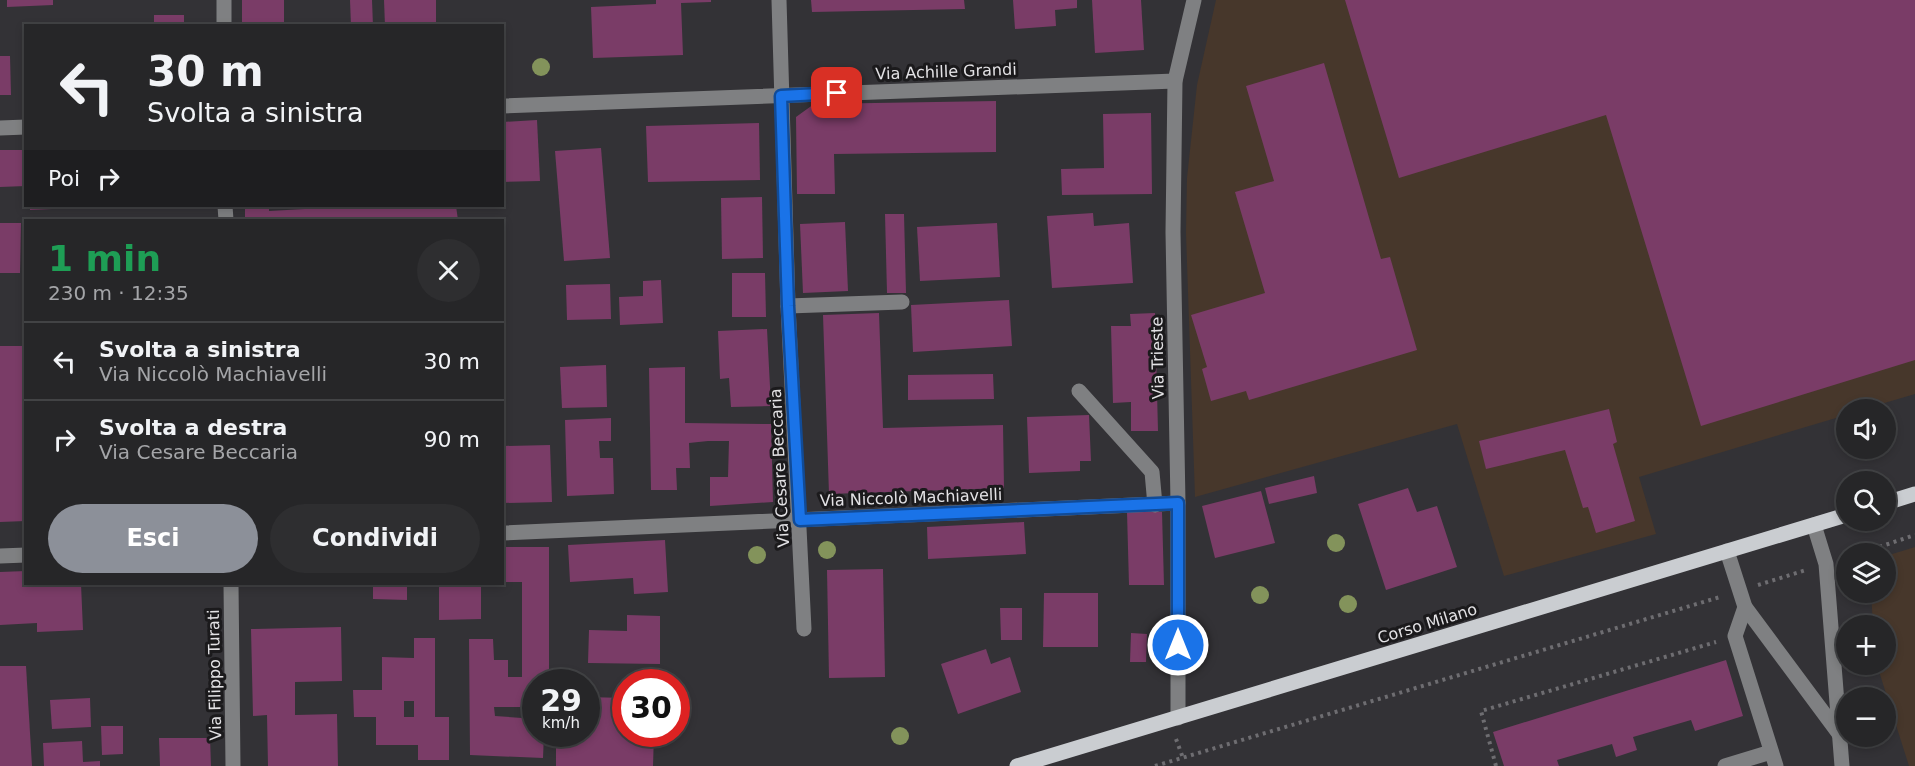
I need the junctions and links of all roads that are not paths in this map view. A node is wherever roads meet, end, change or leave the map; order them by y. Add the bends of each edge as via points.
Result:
1 (224, 0) edge
2 (779, 0) edge
3 (1194, 0) edge
4 (224, 24) edge
5 (1175, 81) junction
6 (781, 96) junction
7 (504, 106) edge
8 (24, 127) edge
9 (0, 129) edge
10 (902, 302) dead end
11 (788, 306) junction
12 (1079, 391) dead end
13 (1915, 494) edge
14 (1896, 500) edge
15 (1178, 503) junction
16 (1155, 505) junction
17 (1836, 518) edge
18 (800, 520) junction
19 (1814, 525) junction
20 (504, 533) edge
21 (1727, 551) junction
22 (24, 555) edge
23 (0, 556) edge
24 (231, 585) edge
25 (1745, 607) junction
26 (804, 629) dead end
27 (1836, 687) edge
28 (1178, 718) junction
29 (1836, 730) edge
30 (1841, 747) edge
31 (1774, 759) edge
32 (233, 766) edge
33 (1017, 766) edge
34 (1725, 766) edge
35 (1842, 766) edge

1 - 4 street
2 - 6 street, Via Cesare Beccaria
3 - 5 street, Via Trieste
5 - 6 street, Via Achille Grandi
5 - 15 street, Via Trieste via 1173,232
6 - 7 street, Via Achille Grandi
6 - 11 street, Via Cesare Beccaria
8 - 9 street
10 - 11 street
11 - 18 street, Via Cesare Beccaria
12 - 16 street via 1152,472
13 - 14 main road
15 - 16 street, Via Niccolò Machiavelli
15 - 28 street, Via Trieste
16 - 18 street, Via Niccolò Machiavelli
17 - 19 main road, Corso Milano
18 - 20 street, Via Niccolò Machiavelli
18 - 26 street, Via Cesare Beccaria
19 - 21 main road, Corso Milano
19 - 27 street via 1826,564
21 - 25 street
21 - 28 main road, Corso Milano
22 - 23 street
24 - 32 street, Via Filippo Turati
25 - 29 street
25 - 31 street via 1734,636
28 - 33 main road, Corso Milano
30 - 35 street
31 - 34 street

